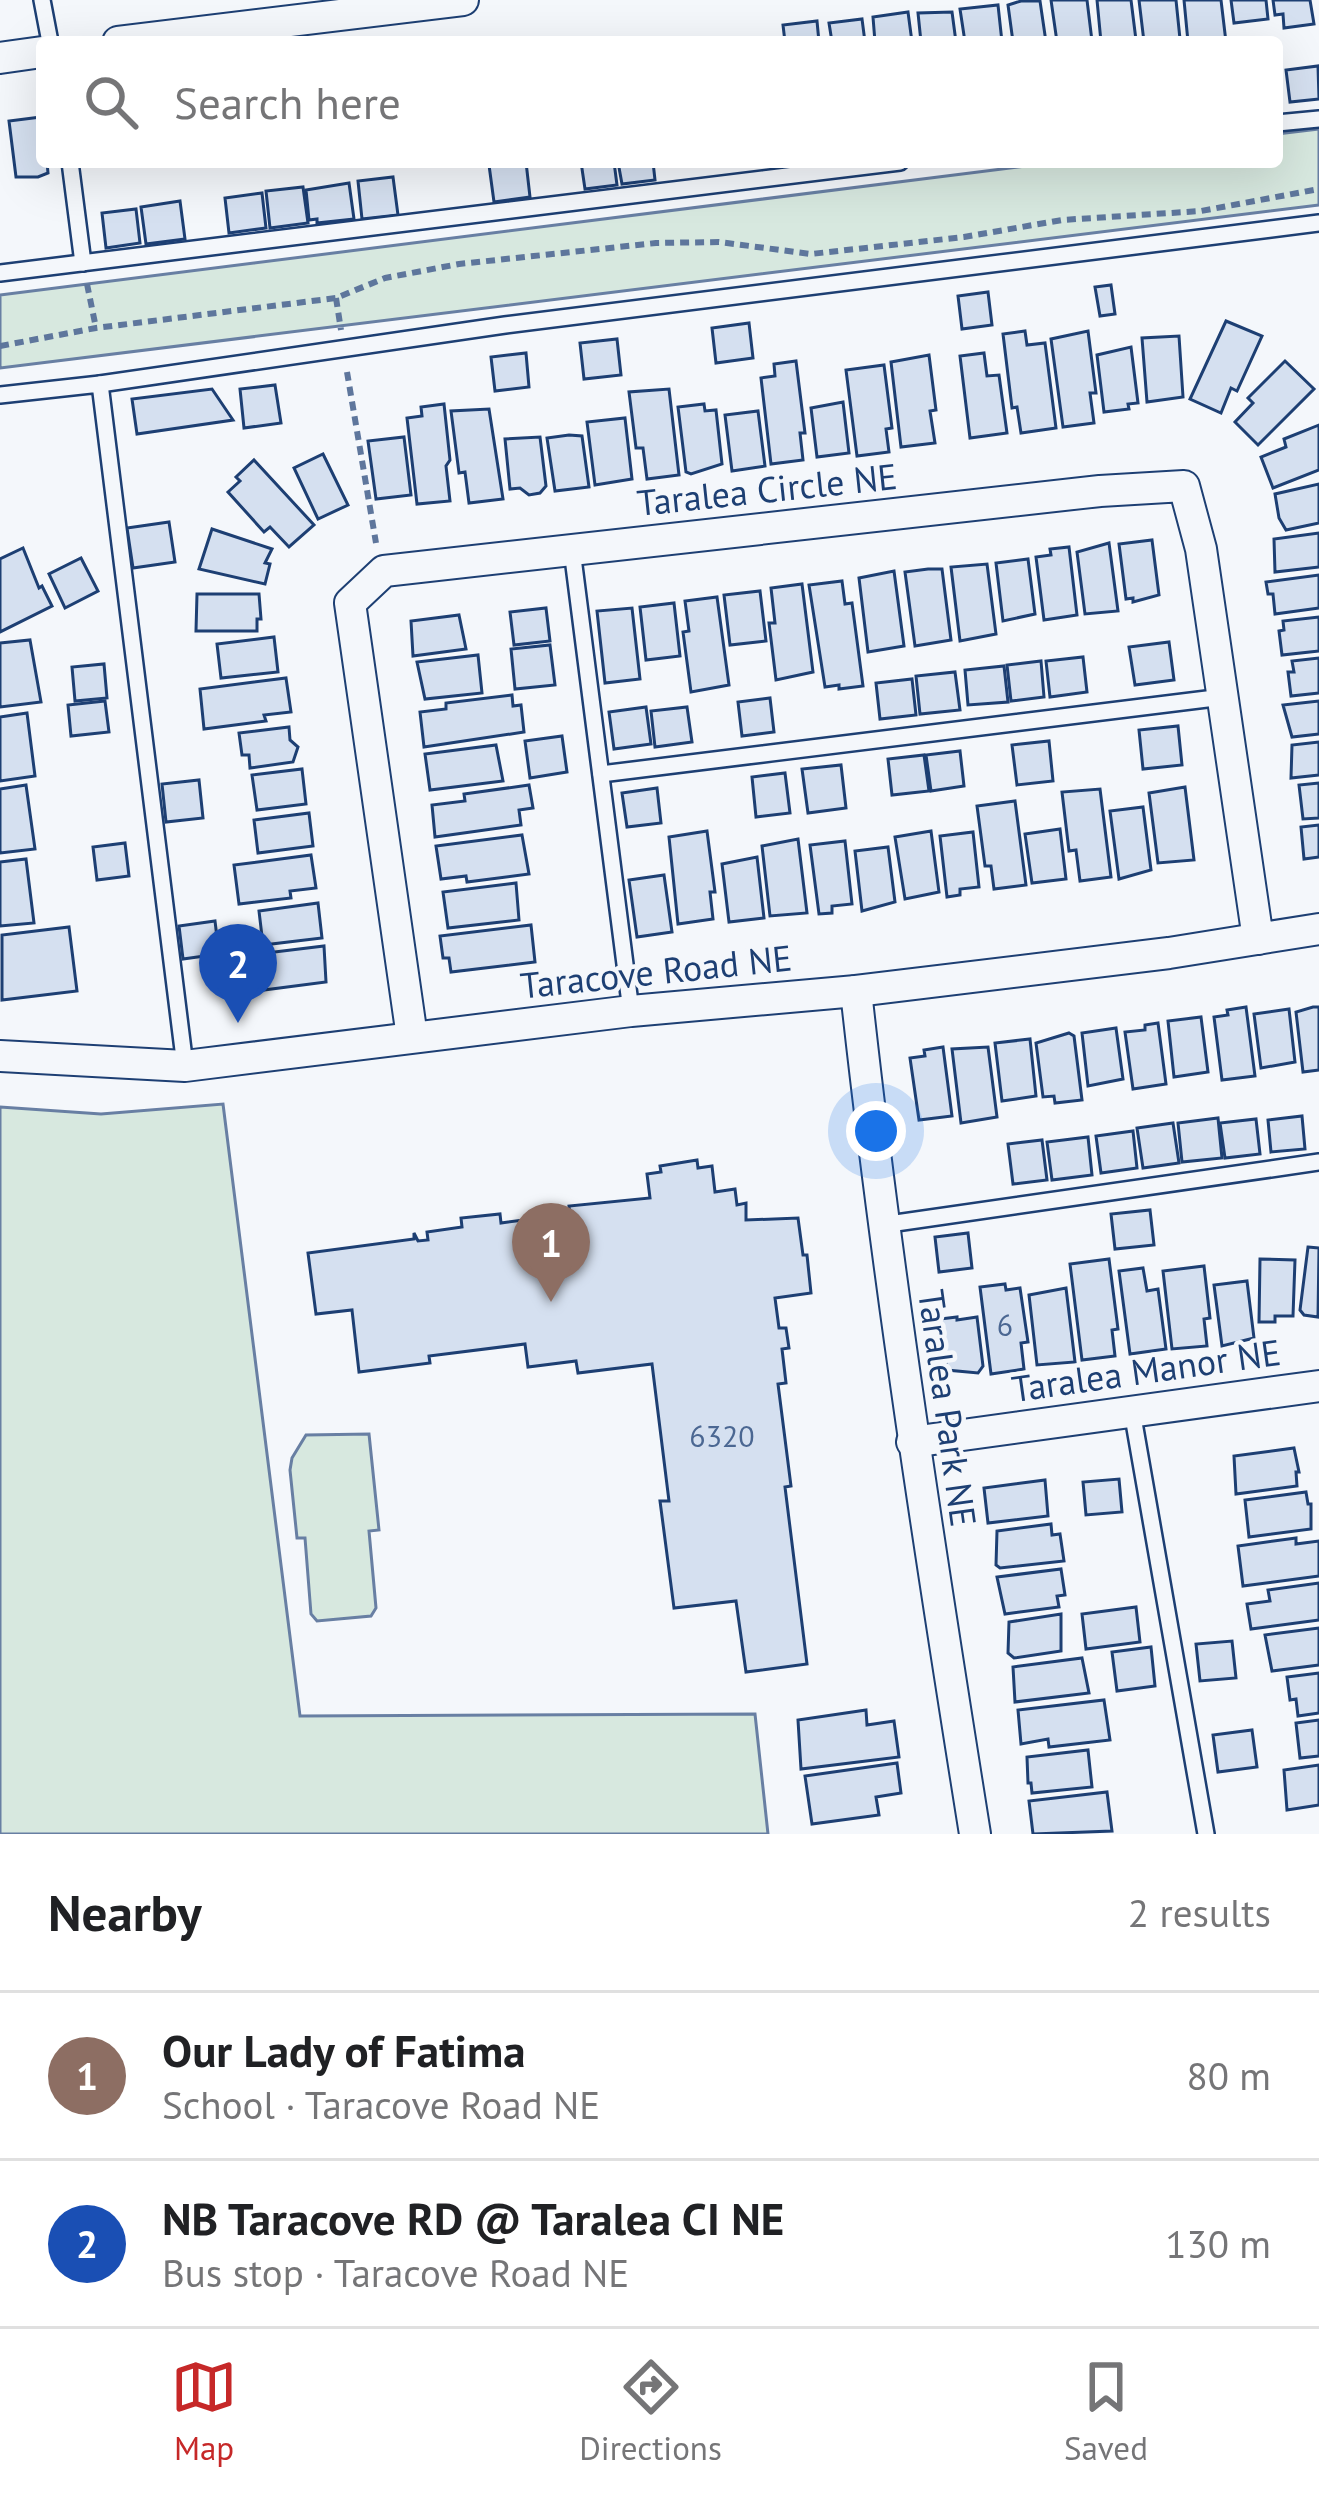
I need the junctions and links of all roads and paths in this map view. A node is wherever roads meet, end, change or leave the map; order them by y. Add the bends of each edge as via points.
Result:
1 (42, 0) edge
2 (463, 0) edge
3 (267, 12) edge
4 (49, 36) edge
5 (148, 36) edge
6 (36, 53) edge
7 (0, 58) edge
8 (1319, 119) edge
9 (1283, 122) edge
10 (71, 168) edge
11 (851, 168) edge
12 (1319, 189) edge
13 (1319, 223) edge
14 (83, 263) junction
15 (0, 273) edge
16 (336, 298) junction
17 (96, 328) junction
18 (0, 346) edge
19 (344, 348) junction
20 (100, 384) junction
21 (0, 394) edge
22 (572, 550) junction
23 (384, 572) junction
24 (1223, 697) junction
25 (601, 774) junction
26 (1319, 929) edge
27 (1258, 939) junction
28 (856, 991) junction
29 (631, 1010) junction
30 (412, 1037) junction
31 (0, 1056) edge
32 (185, 1066) junction
33 (1319, 1162) edge
34 (882, 1225) junction
35 (1319, 1386) edge
36 (1132, 1409) junction
37 (913, 1442) junction
38 (975, 1834) edge
39 (1206, 1834) edge

1 - 4 lane
2 - 3 street
3 - 5 street
6 - 7 street
8 - 9 lane
10 - 14 lane
11 - 14 lane
12 - 16 path via 1201,211 1062,220 811,254 656,242 460,264 385,278
13 - 19 lane
14 - 15 lane
14 - 17 path
16 - 17 path
16 - 19 path
17 - 18 path
19 - 20 lane
19 - 23 path
20 - 21 lane
20 - 32 lane
22 - 23 street, Taralea Circle NE
22 - 24 street, Taralea Circle NE via 1184,486
22 - 25 lane
23 - 30 street via 350,603
24 - 25 lane
24 - 27 street, Taralea Circle NE
25 - 29 lane
26 - 27 street, Taracove Road NE
27 - 28 street, Taracove Road NE
28 - 29 street, Taracove Road NE
28 - 34 street, Taralea Park NE
29 - 30 street, Taracove Road NE
30 - 32 street, Taracove Road NE
31 - 32 street, Taracove Road NE
33 - 34 lane
34 - 37 street, Taralea Park NE
35 - 36 street, Taralea Manor NE
36 - 37 street, Taralea Manor NE
36 - 39 lane
37 - 38 street, Taralea Park NE

